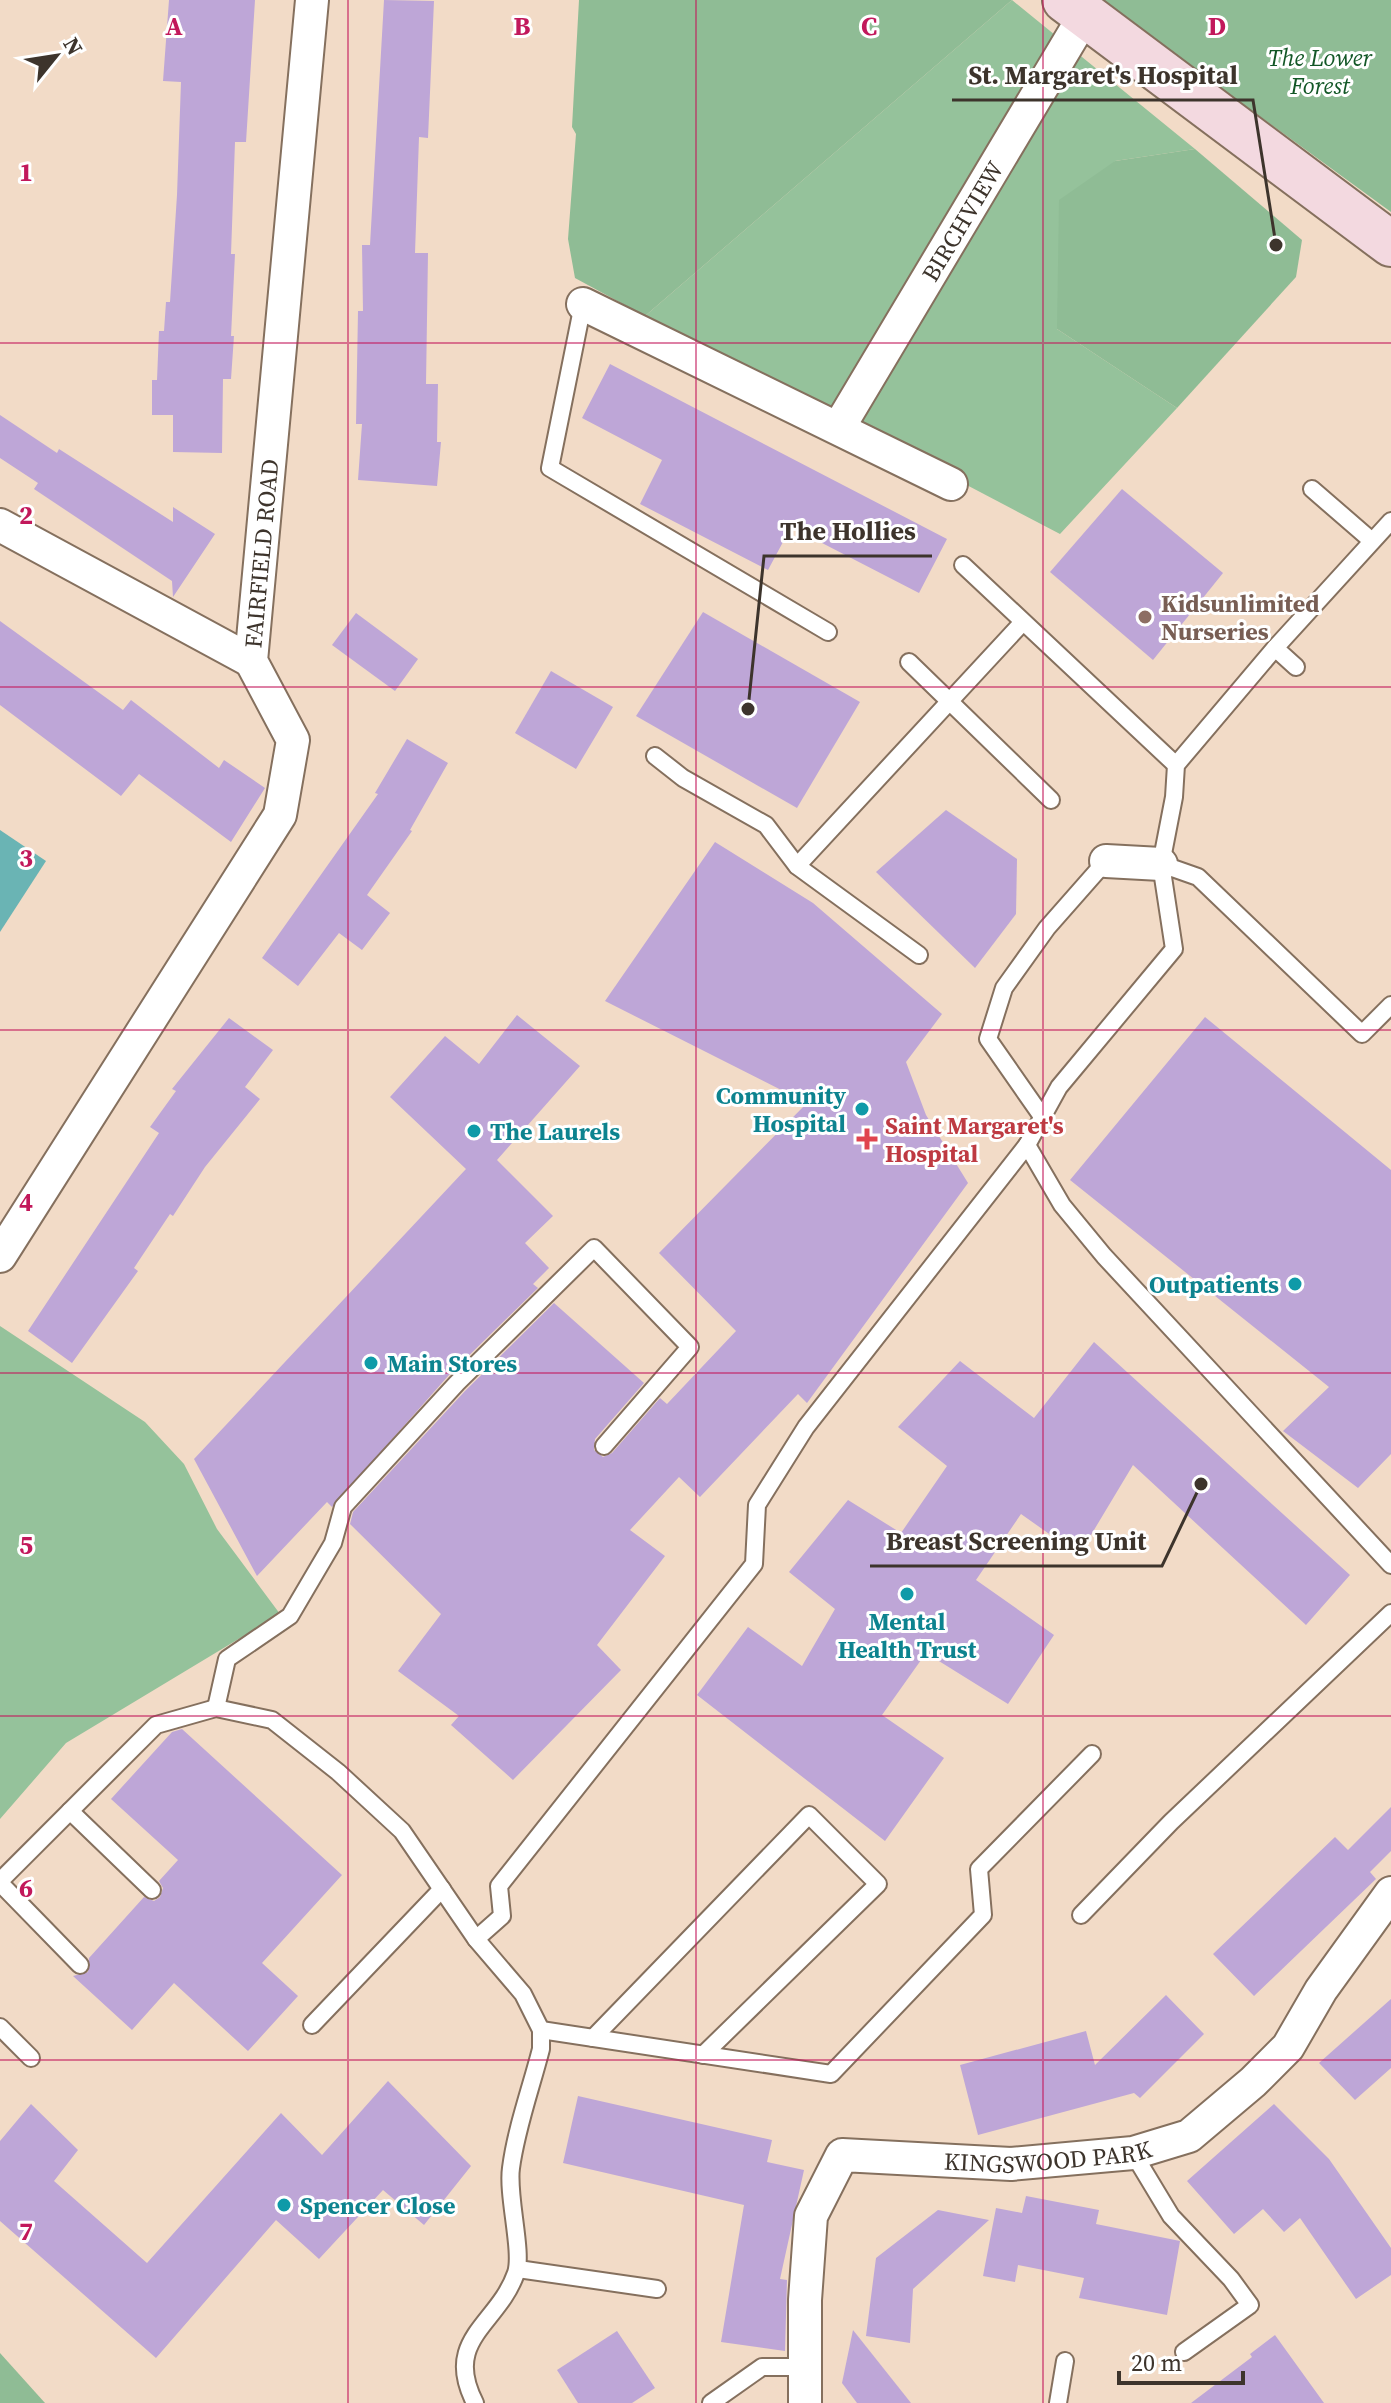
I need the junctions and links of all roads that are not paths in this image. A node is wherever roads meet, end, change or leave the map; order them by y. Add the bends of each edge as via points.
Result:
1 (312, 0) edge
2 (1075, 7) edge
3 (1391, 244) edge
4 (583, 304) joint
5 (839, 427) junction
6 (951, 484) dead end
7 (1312, 489) dead end
8 (1391, 521) edge
9 (0, 525) edge
10 (1372, 541) junction
11 (963, 565) dead end
12 (1023, 622) junction
13 (828, 632) dead end
14 (1275, 648) junction
15 (251, 661) junction
16 (909, 662) dead end
17 (1296, 667) dead end
18 (950, 702) junction
19 (655, 756) dead end
20 (1176, 765) junction
21 (1051, 800) dead end
22 (1106, 861) joint
23 (1161, 864) junction
24 (797, 866) junction
25 (919, 955) dead end
26 (1389, 1011) edge
27 (1041, 1115) junction
28 (1027, 1145) junction
29 (0, 1256) edge
30 (604, 1446) dead end
31 (1391, 1565) edge
32 (1391, 1613) edge
33 (216, 1708) junction
34 (1092, 1754) dead end
35 (70, 1811) junction
36 (0, 1882) edge
37 (442, 1889) junction
38 (152, 1890) dead end
39 (1391, 1893) edge
40 (1081, 1915) dead end
41 (476, 1939) junction
42 (80, 1965) dead end
43 (312, 2025) dead end
44 (0, 2027) edge
45 (541, 2030) junction
46 (593, 2038) junction
47 (703, 2055) junction
48 (31, 2058) dead end
49 (1133, 2153) junction
50 (518, 2269) junction
51 (657, 2289) dead end
52 (452, 2338) dead end
53 (470, 2342) junction
54 (1184, 2352) dead end
55 (1065, 2361) dead end
56 (804, 2367) junction
57 (475, 2403) edge
58 (711, 2403) edge
59 (805, 2403) edge
60 (1058, 2403) edge

1 - 15 street, FAIRFIELD ROAD
2 - 3 main road
2 - 5 street, BIRCHVIEW
4 - 5 street
4 - 13 lane via 550,468
5 - 6 street
7 - 10 lane
8 - 10 lane
9 - 15 street
10 - 14 lane
11 - 12 lane
12 - 18 lane
12 - 20 lane
14 - 17 lane
14 - 20 lane
15 - 29 street, FAIRFIELD ROAD via 293,740 280,815
16 - 18 lane
18 - 21 lane
18 - 24 lane
19 - 24 lane via 766,825
20 - 23 lane
22 - 23 street
22 - 27 lane via 1047,928 1004,988 988,1039
23 - 26 lane via 1198,877 1362,1034
23 - 27 lane via 1174,949
24 - 25 lane
27 - 28 lane
28 - 31 lane via 1062,1205 1104,1256
28 - 41 lane via 806,1427 757,1505 754,1564 499,1886 502,1916
30 - 33 lane via 690,1347 594,1248 457,1383 343,1507 333,1543 290,1616 227,1659
32 - 40 lane
33 - 35 lane via 156,1725
33 - 37 lane via 272,1720 338,1772 402,1831
34 - 47 lane via 979,1869 983,1915 831,2074
35 - 36 lane
35 - 38 lane
36 - 42 lane
37 - 41 lane
37 - 43 lane
39 - 49 street, KINGSWOOD PARK via 1321,1990 1288,2047 1189,2136
41 - 45 lane via 523,1994
44 - 48 lane
45 - 46 lane
45 - 50 lane via 541,2049 510,2169
46 - 47 lane
46 - 47 lane via 809,1815 878,1884
49 - 54 lane via 1171,2216 1250,2305
49 - 56 street, KINGSWOOD PARK via 1011,2164 842,2155 811,2216
50 - 51 lane
50 - 53 lane via 507,2295
52 - 53 lane
53 - 57 lane via 464,2372
55 - 60 lane
56 - 58 lane via 762,2367
56 - 59 street, KINGSWOOD PARK

